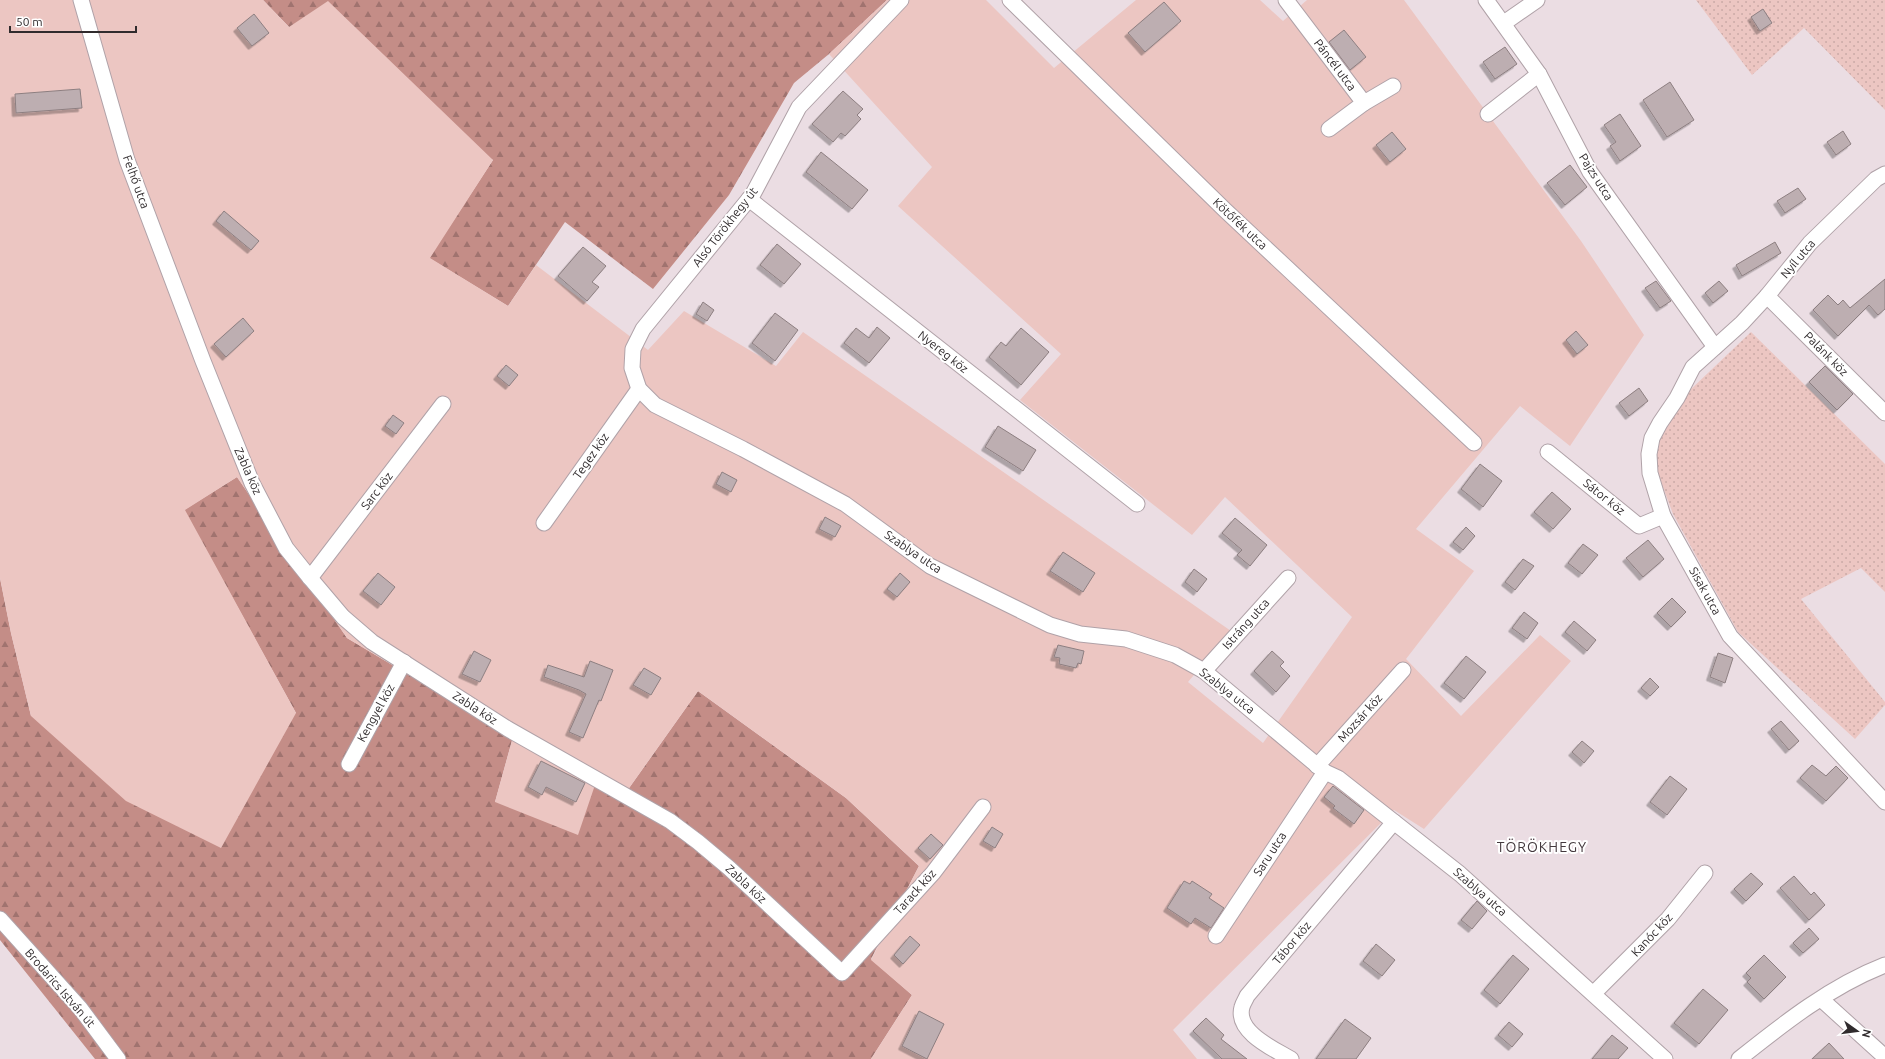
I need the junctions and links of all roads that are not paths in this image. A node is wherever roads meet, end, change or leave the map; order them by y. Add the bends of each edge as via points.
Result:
1 (81, 0) edge
2 (901, 0) edge
3 (1010, 0) edge
4 (1286, 0) edge
5 (1486, 0) edge
6 (1537, 0) edge
7 (1504, 23) junction
8 (1539, 74) junction
9 (1393, 86) dead end
10 (1364, 103) junction
11 (1488, 114) dead end
12 (1329, 129) dead end
13 (1885, 174) edge
14 (749, 199) junction
15 (1767, 296) junction
16 (1715, 347) junction
17 (202, 361) joint
18 (639, 389) junction
19 (443, 404) dead end
20 (655, 405) joint
21 (1885, 413) edge
22 (1474, 443) dead end
23 (1548, 452) dead end
24 (1137, 504) dead end
25 (1663, 516) junction
26 (544, 523) dead end
27 (310, 578) junction
28 (1288, 578) dead end
29 (404, 662) junction
30 (1403, 670) dead end
31 (1204, 671) junction
32 (349, 764) dead end
33 (1321, 769) junction
34 (1885, 802) edge
35 (983, 807) dead end
36 (1394, 822) junction
37 (1705, 873) dead end
38 (0, 919) edge
39 (1216, 936) dead end
40 (1885, 965) edge
41 (842, 973) joint
42 (1594, 993) junction
43 (1821, 999) junction
44 (1885, 1057) edge
45 (118, 1059) edge
46 (1291, 1059) edge
47 (1665, 1059) edge
48 (1739, 1059) edge

1 - 17 street, Felhő utca via 127,160
2 - 14 street, Alsó Törökhegy út via 799,107
3 - 22 street, Kötőfék utca via 1226,211
4 - 10 street, Páncél utca
5 - 7 street, Pajzs utca
6 - 7 street
7 - 8 street, Pajzs utca
8 - 11 street
8 - 16 street, Pajzs utca via 1590,172
9 - 10 street, Páncél utca
10 - 12 street
13 - 15 street, Nyíl utca via 1876,179 1810,243
14 - 18 street, Alsó Törökhegy út via 643,329 633,349 632,368
14 - 24 street, Nyereg köz
15 - 16 street, Nyíl utca
15 - 21 street, Palánk köz
16 - 25 street, Sisak utca via 1693,367 1652,438 1648,454 1650,474
17 - 27 street, Zabla köz via 252,483 286,548
18 - 20 street, Alsó Törökhegy út
18 - 26 street, Tegez köz
19 - 27 street, Sarc köz
20 - 31 street, Szablya utca via 845,504 930,566 1050,625 1080,634 1126,639 1174,655
23 - 25 street, Sátor köz via 1639,526
25 - 34 street, Sisak utca via 1730,636
27 - 29 street, Zabla köz via 343,617 372,642
28 - 31 street, Istráng utca
29 - 32 street, Kengyel köz
29 - 41 street, Zabla köz via 508,729 670,821 729,868
30 - 33 street, Mozsár köz
31 - 33 street, Szablya utca
33 - 36 street, Szablya utca via 1338,778
33 - 39 street, Saru utca
35 - 41 street, Tarack köz via 933,873
36 - 42 street, Szablya utca via 1460,874
36 - 46 street, Tábor köz via 1247,996 1241,1009 1243,1024 1252,1035
37 - 42 street, Kanóc köz via 1668,919
38 - 45 street, Brodarics István út via 80,1008
40 - 43 street via 1861,974
42 - 47 street, Szablya utca
43 - 44 street
43 - 48 street via 1796,1014

